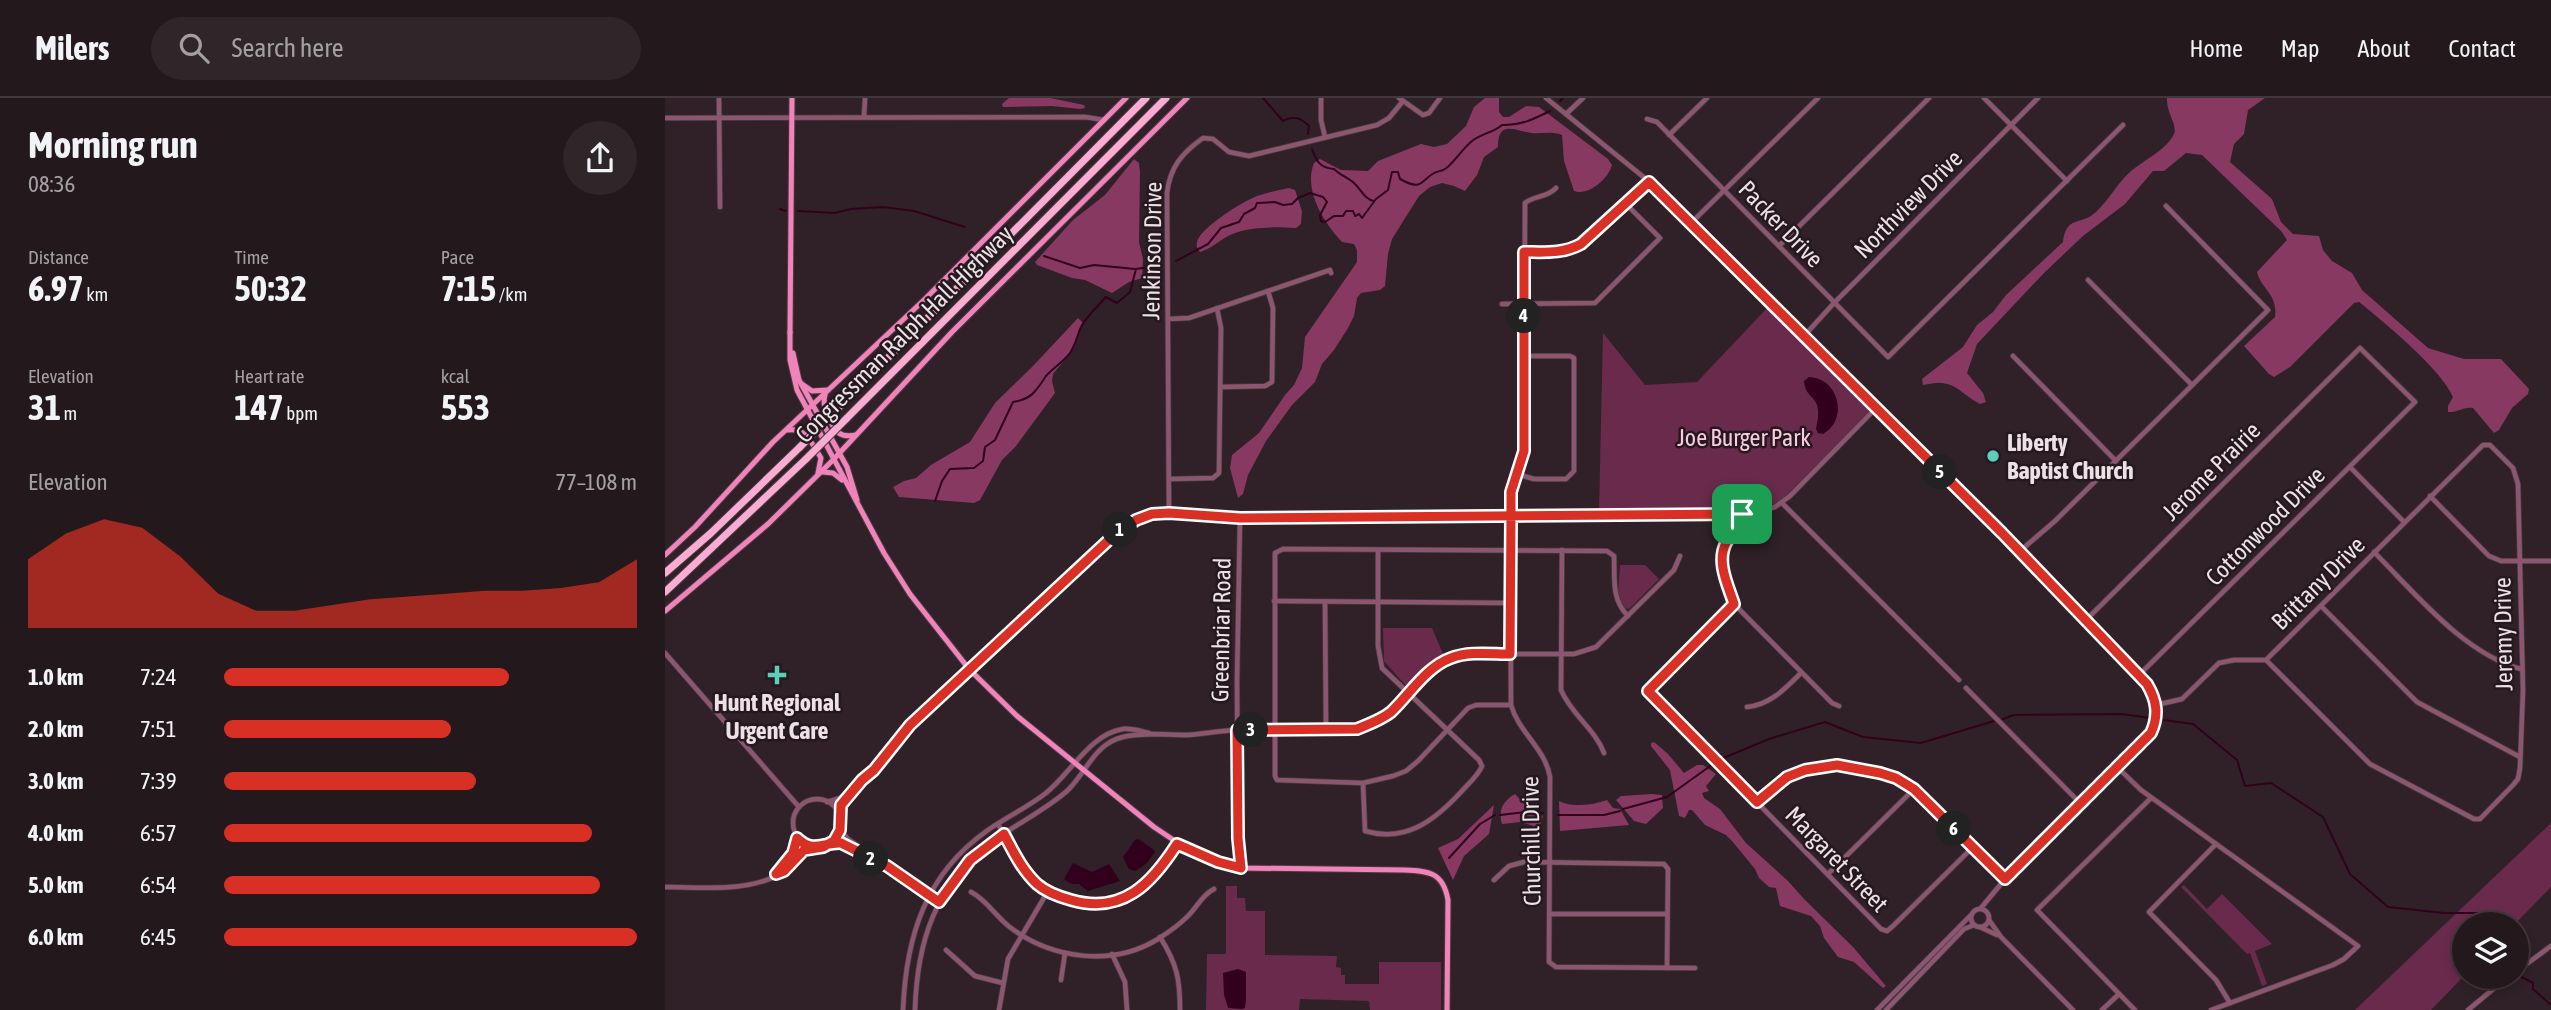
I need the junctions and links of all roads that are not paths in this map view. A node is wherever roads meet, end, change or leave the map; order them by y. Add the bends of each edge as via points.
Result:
1 (719, 98) edge
2 (792, 98) edge
3 (865, 98) edge
4 (1126, 98) edge
5 (1146, 98) edge
6 (1166, 98) edge
7 (1187, 98) edge
8 (1321, 98) edge
9 (1440, 98) edge
10 (1546, 98) edge
11 (1583, 98) edge
12 (1707, 98) edge
13 (1818, 98) edge
14 (1929, 98) edge
15 (1984, 98) edge
16 (2038, 98) edge
17 (1401, 100) edge
18 (1566, 114) junction
19 (792, 117) junction
20 (864, 117) junction
21 (665, 118) edge
22 (718, 118) junction
23 (1647, 119) dead end
24 (1104, 120) junction
25 (2123, 125) dead end
26 (2012, 126) junction
27 (1669, 135) junction
28 (1325, 137) junction
29 (1648, 180) junction
30 (2067, 181) junction
31 (1556, 188) dead end
32 (1724, 191) junction
33 (1625, 203) junction
34 (2166, 206) dead end
35 (720, 207) dead end
36 (1691, 223) junction
37 (1779, 246) junction
38 (1524, 252) junction
39 (1331, 273) dead end
40 (2088, 280) dead end
41 (1268, 290) junction
42 (1833, 303) junction
43 (1502, 304) dead end
44 (1524, 304) junction
45 (1217, 309) junction
46 (1168, 319) junction
47 (790, 331) junction
48 (1804, 336) junction
49 (1524, 356) junction
50 (2013, 356) dead end
51 (800, 383) junction
52 (2192, 385) junction
53 (1221, 387) junction
54 (828, 390) junction
55 (2415, 402) joint
56 (813, 405) junction
57 (1876, 408) junction
58 (807, 411) junction
59 (786, 430) junction
60 (858, 434) junction
61 (2485, 444) joint
62 (839, 454) junction
63 (833, 460) junction
64 (2116, 461) junction
65 (2350, 467) junction
66 (819, 474) junction
67 (1517, 474) junction
68 (1169, 479) junction
69 (846, 484) junction
70 (2430, 496) junction
71 (1782, 503) junction
72 (860, 511) junction
73 (1169, 513) junction
74 (1742, 514) junction
75 (1511, 516) junction
76 (1240, 518) junction
77 (2404, 522) junction
78 (1378, 550) junction
79 (1511, 550) junction
80 (1562, 550) junction
81 (2020, 551) junction
82 (2374, 552) junction
83 (665, 555) edge
84 (1679, 556) dead end
85 (2519, 561) junction
86 (2551, 561) edge
87 (665, 573) edge
88 (665, 592) edge
89 (1274, 601) junction
90 (1325, 601) junction
91 (1378, 602) junction
92 (1511, 603) junction
93 (1734, 604) junction
94 (2321, 606) junction
95 (665, 611) edge
96 (1627, 616) junction
97 (2086, 620) junction
98 (665, 653) edge
99 (1510, 654) junction
100 (1561, 654) junction
101 (2266, 660) junction
102 (969, 669) junction
103 (2521, 669) junction
104 (1801, 673) junction
105 (2139, 675) junction
106 (1959, 681) dead end
107 (1966, 688) dead end
108 (1408, 694) junction
109 (1511, 705) junction
110 (2156, 705) junction
111 (1839, 706) dead end
112 (1747, 707) dead end
113 (1447, 729) junction
114 (1237, 730) junction
115 (1326, 730) junction
116 (1275, 731) junction
117 (1156, 735) junction
118 (1604, 753) dead end
119 (2520, 757) junction
120 (1075, 764) junction
121 (2117, 767) junction
122 (1084, 772) junction
123 (862, 780) junction
124 (1363, 783) junction
125 (1914, 789) junction
126 (2151, 797) junction
127 (827, 802) junction
128 (1757, 802) junction
129 (2080, 803) junction
130 (799, 807) junction
131 (839, 814) junction
132 (998, 824) junction
133 (840, 830) junction
134 (1004, 834) junction
135 (797, 838) junction
136 (831, 843) junction
137 (1177, 844) junction
138 (2216, 844) junction
139 (813, 847) junction
140 (1973, 847) junction
141 (1551, 863) junction
142 (887, 866) junction
143 (1241, 868) junction
144 (776, 874) junction
145 (1828, 874) junction
146 (2005, 879) junction
147 (1493, 880) dead end
148 (665, 887) edge
149 (1214, 889) dead end
150 (1048, 891) junction
151 (971, 892) dead end
152 (929, 895) junction
153 (1990, 898) junction
154 (939, 902) junction
155 (1981, 908) junction
156 (1550, 914) junction
157 (1667, 914) junction
158 (1970, 916) junction
159 (1988, 917) junction
160 (1977, 926) junction
161 (1021, 935) junction
162 (1160, 937) junction
163 (2001, 937) junction
164 (2551, 946) edge
165 (946, 950) dead end
166 (1065, 953) junction
167 (1112, 954) junction
168 (908, 956) junction
169 (919, 958) junction
170 (2529, 962) edge
171 (1667, 968) junction
172 (1695, 968) dead end
173 (1061, 980) dead end
174 (1003, 983) junction
175 (2493, 989) edge
176 (2119, 994) junction
177 (2230, 1003) junction
178 (903, 1010) edge
179 (915, 1010) edge
180 (999, 1010) edge
181 (1127, 1010) edge
182 (1180, 1010) edge
183 (1447, 1010) edge
184 (1877, 1010) edge
185 (1886, 1010) edge
186 (2073, 1010) edge
187 (2102, 1010) edge
188 (2135, 1010) edge
189 (2211, 1010) edge
190 (2468, 1010) edge

1 - 22 street
2 - 19 main road
3 - 20 street
4 - 24 main road
5 - 87 highway, Congressman Ralph Hall Highway, bridge via 800,447
6 - 88 highway, Congressman Ralph Hall Highway, bridge via 806,459
7 - 60 main road via 972,312
8 - 28 street
9 - 17 street via 1425,115
10 - 18 street
11 - 18 street
12 - 27 street
13 - 32 street
14 - 37 street
15 - 26 street
16 - 26 street, Northview Drive
17 - 28 street, Jenkinson Drive via 1389,118 1377,125
18 - 29 street
19 - 20 street
19 - 22 street
19 - 47 main road
20 - 24 street
21 - 22 street
22 - 35 street
23 - 27 street, Packer Drive
24 - 54 main road
25 - 30 street
26 - 30 street
26 - 42 street, Northview Drive
27 - 32 street, Packer Drive
28 - 46 street, Jenkinson Drive via 1248,156 1229,152 1207,137 1174,165 1167,193
29 - 33 street
29 - 36 street
30 - 42 street, Packer Drive via 1888,358
31 - 38 street, Churchill Drive via 1551,195 1525,203
32 - 36 street
32 - 37 street, Packer Drive
33 - 38 street via 1571,250
33 - 44 street via 1660,238 1609,290 1595,303
34 - 52 street via 2268,310
36 - 48 street
37 - 42 street, Packer Drive
38 - 44 street, Churchill Drive
39 - 41 street
40 - 52 street
41 - 45 street
41 - 53 street via 1273,308 1272,382
42 - 48 street, Northview Drive
43 - 44 street
44 - 49 street, Churchill Drive
45 - 46 street
45 - 53 street
46 - 68 street, Jenkinson Drive
47 - 51 main road
47 - 58 main road via 792,371
48 - 57 street
49 - 67 street, Churchill Drive via 1524,451
49 - 67 street via 1574,358 1574,471 1563,479
50 - 64 street
51 - 54 main road via 812,391
51 - 56 main road
52 - 64 street
53 - 68 street via 1218,475
54 - 56 main road
54 - 60 main road via 824,406 838,432
55 - 65 street, Cottonwood Drive
55 - 97 street, Jerome Prairie via 2360,348
56 - 58 main road
56 - 62 main road
57 - 71 street
57 - 81 street
58 - 59 main road
58 - 63 main road
59 - 66 main road via 806,434 821,458
59 - 83 main road
60 - 62 main road
61 - 70 street, Brittany Drive
61 - 85 street, Jeremy Drive via 2517,472
62 - 63 main road
62 - 72 main road
63 - 66 main road
63 - 69 main road
64 - 81 street
65 - 77 street
65 - 105 street, Cottonwood Drive
66 - 69 main road via 832,472
66 - 95 main road
67 - 75 street, Churchill Drive
68 - 73 street, Jenkinson Drive
69 - 72 main road
70 - 77 street, Brittany Drive
70 - 85 street via 2489,556
71 - 74 street
71 - 106 street
72 - 102 main road via 910,594
73 - 76 street
73 - 102 street via 1152,514 1125,527
74 - 75 street
74 - 93 street via 1722,557
75 - 76 street
75 - 79 street, Churchill Drive
76 - 114 street, Greenbriar Road
77 - 82 street, Brittany Drive
78 - 79 street
78 - 89 street via 1281,549 1274,555
78 - 91 street
79 - 80 street
79 - 92 street, Churchill Drive
80 - 96 street via 1613,554 1617,603
80 - 100 street
81 - 97 street
82 - 94 street, Brittany Drive
82 - 103 street via 2461,638
84 - 96 street via 1674,570
85 - 86 street
85 - 103 street, Jeremy Drive
89 - 90 street
89 - 116 street
90 - 91 street
90 - 115 street
91 - 92 street
91 - 108 street via 1379,662
92 - 99 street, Churchill Drive
93 - 104 street
93 - 128 street, Margaret Street via 1648,691
94 - 101 street, Brittany Drive
94 - 119 street via 2417,702
96 - 100 street via 1596,647
97 - 105 street
98 - 130 street
99 - 100 street
99 - 108 street via 1472,654 1440,662
99 - 109 street, Churchill Drive
100 - 118 street via 1564,697
101 - 110 street, Brittany Drive via 2219,663 2182,699
101 - 119 street, Jeremy Drive via 2370,764 2476,819 2518,779
102 - 120 main road
102 - 123 street via 910,725
103 - 119 street, Jeremy Drive
104 - 111 street
104 - 112 street via 1778,695
105 - 110 street
107 - 129 street
108 - 113 street
108 - 115 street via 1374,723
109 - 113 street via 1468,708
109 - 141 street, Churchill Drive via 1548,767
110 - 121 street via 2151,733
113 - 124 street via 1406,771
113 - 124 street via 1482,766 1442,813 1422,826 1409,831 1365,831
114 - 116 street
114 - 117 street
114 - 143 street, Greenbriar Road
115 - 116 street
116 - 124 street via 1275,776 1279,781
117 - 120 street via 1130,729 1114,732
117 - 122 street via 1115,739 1101,748
120 - 122 main road
120 - 132 street via 1047,793
121 - 126 street
121 - 129 street
122 - 134 street via 1059,797
122 - 137 main road
123 - 127 street via 840,798
123 - 131 street
125 - 128 street via 1880,773 1824,766 1787,777
125 - 140 street
125 - 145 street
126 - 138 street
126 - 176 street via 2037,910
127 - 130 street via 811,800
127 - 131 street
128 - 145 street, Margaret Street
129 - 146 street
130 - 135 street via 792,823
131 - 133 street
132 - 134 street
132 - 152 street via 970,844
133 - 136 street
133 - 142 street
134 - 150 street via 1025,870
134 - 154 street via 970,860
135 - 139 street
135 - 144 street via 793,853
136 - 139 street
136 - 142 street via 846,844
137 - 143 main road
137 - 150 street via 1145,885 1118,900 1094,904
138 - 177 street via 2149,912 2216,980
138 - 177 street via 2358,946 2333,965
139 - 144 street
140 - 145 street, Margaret Street via 1887,931
140 - 146 street
141 - 147 street via 1514,864
141 - 156 street, Churchill Drive
141 - 157 street via 1666,865
142 - 152 street
143 - 183 main road via 1404,870 1437,876 1448,900
144 - 148 street via 741,887
146 - 153 street
149 - 162 street
150 - 161 street
151 - 161 street
152 - 154 street
152 - 168 street
153 - 155 street
153 - 159 street
154 - 169 street
155 - 158 street
155 - 159 street
156 - 157 street
156 - 171 street, Churchill Drive via 1552,965
157 - 171 street
158 - 160 street
158 - 184 street
159 - 160 street via 1985,926
159 - 163 street
160 - 163 street
160 - 185 street via 1964,929
161 - 166 street
161 - 174 street via 1008,959
162 - 167 street
162 - 182 street via 1176,965
163 - 186 street
164 - 170 street
165 - 174 street via 975,976
166 - 167 street
166 - 173 street
167 - 181 street via 1125,982
168 - 169 street
168 - 178 street
169 - 179 street
171 - 172 street
174 - 180 street
175 - 190 street
176 - 187 street
176 - 188 street
177 - 189 street

